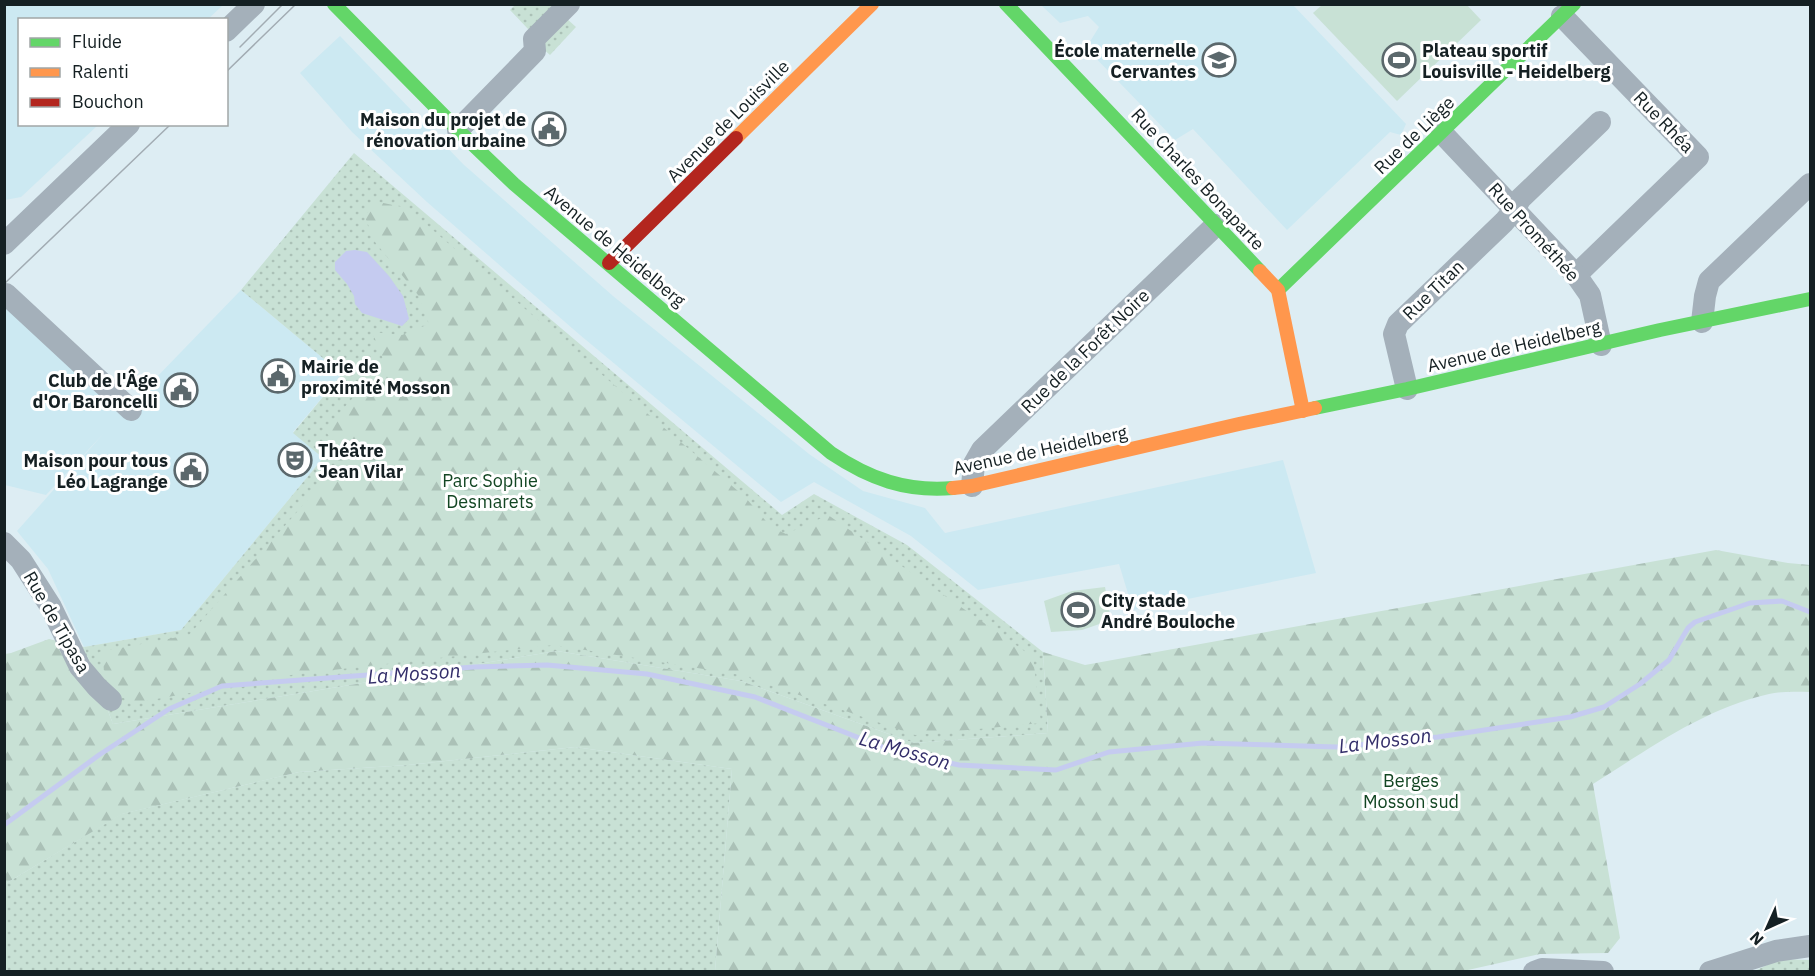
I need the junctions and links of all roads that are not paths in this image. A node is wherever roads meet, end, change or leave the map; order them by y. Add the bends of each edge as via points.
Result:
1 (254, 4) edge
2 (334, 4) edge
3 (569, 4) edge
4 (872, 4) edge
5 (1006, 4) edge
6 (1568, 10) edge
7 (228, 29) edge
8 (1600, 122) dead end
9 (127, 126) edge
10 (458, 130) junction
11 (1442, 133) junction
12 (1810, 184) edge
13 (1515, 209) junction
14 (1216, 225) junction
15 (5, 242) edge
16 (609, 263) junction
17 (1576, 275) junction
18 (1278, 290) junction
19 (6, 294) dead end
20 (1810, 300) edge
21 (1702, 322) junction
22 (1601, 345) junction
23 (1407, 389) junction
24 (131, 410) dead end
25 (1303, 411) junction
26 (972, 486) junction
27 (4, 543) edge
28 (111, 700) dead end
29 (1810, 946) edge
30 (1534, 972) edge
31 (1603, 972) edge
32 (1710, 972) edge

1 - 7 street
2 - 10 street, Avenue de Heidelberg
3 - 10 street via 534,39 535,51
4 - 16 street, Avenue de Louisville
5 - 14 street, Rue Charles Bonaparte
6 - 11 street, Rue de Liège
6 - 17 street, Rue Rhéa via 1698,157
8 - 13 street, Rue Titan via 1520,199
9 - 15 street
10 - 16 street, Avenue de Heidelberg via 514,184
11 - 13 street, Rue Prométhée
11 - 18 street, Rue de Liège
12 - 21 street via 1708,281
13 - 17 street, Rue Prométhée
13 - 23 street, Rue Titan via 1398,324 1394,334
14 - 18 street, Rue Charles Bonaparte
14 - 26 street, Rue de la Forêt Noire via 982,450 974,464
16 - 26 street, Avenue de Heidelberg via 795,424 852,467 910,487
17 - 22 street, Rue Prométhée via 1590,295
18 - 25 street
19 - 24 street
20 - 21 street, Avenue de Heidelberg
21 - 22 street, Avenue de Heidelberg
22 - 23 street, Avenue de Heidelberg
23 - 25 street, Avenue de Heidelberg
25 - 26 street, Avenue de Heidelberg
27 - 28 street, Rue de Tipasa via 21,560 51,607 80,667
29 - 32 street via 1776,951
30 - 31 street

